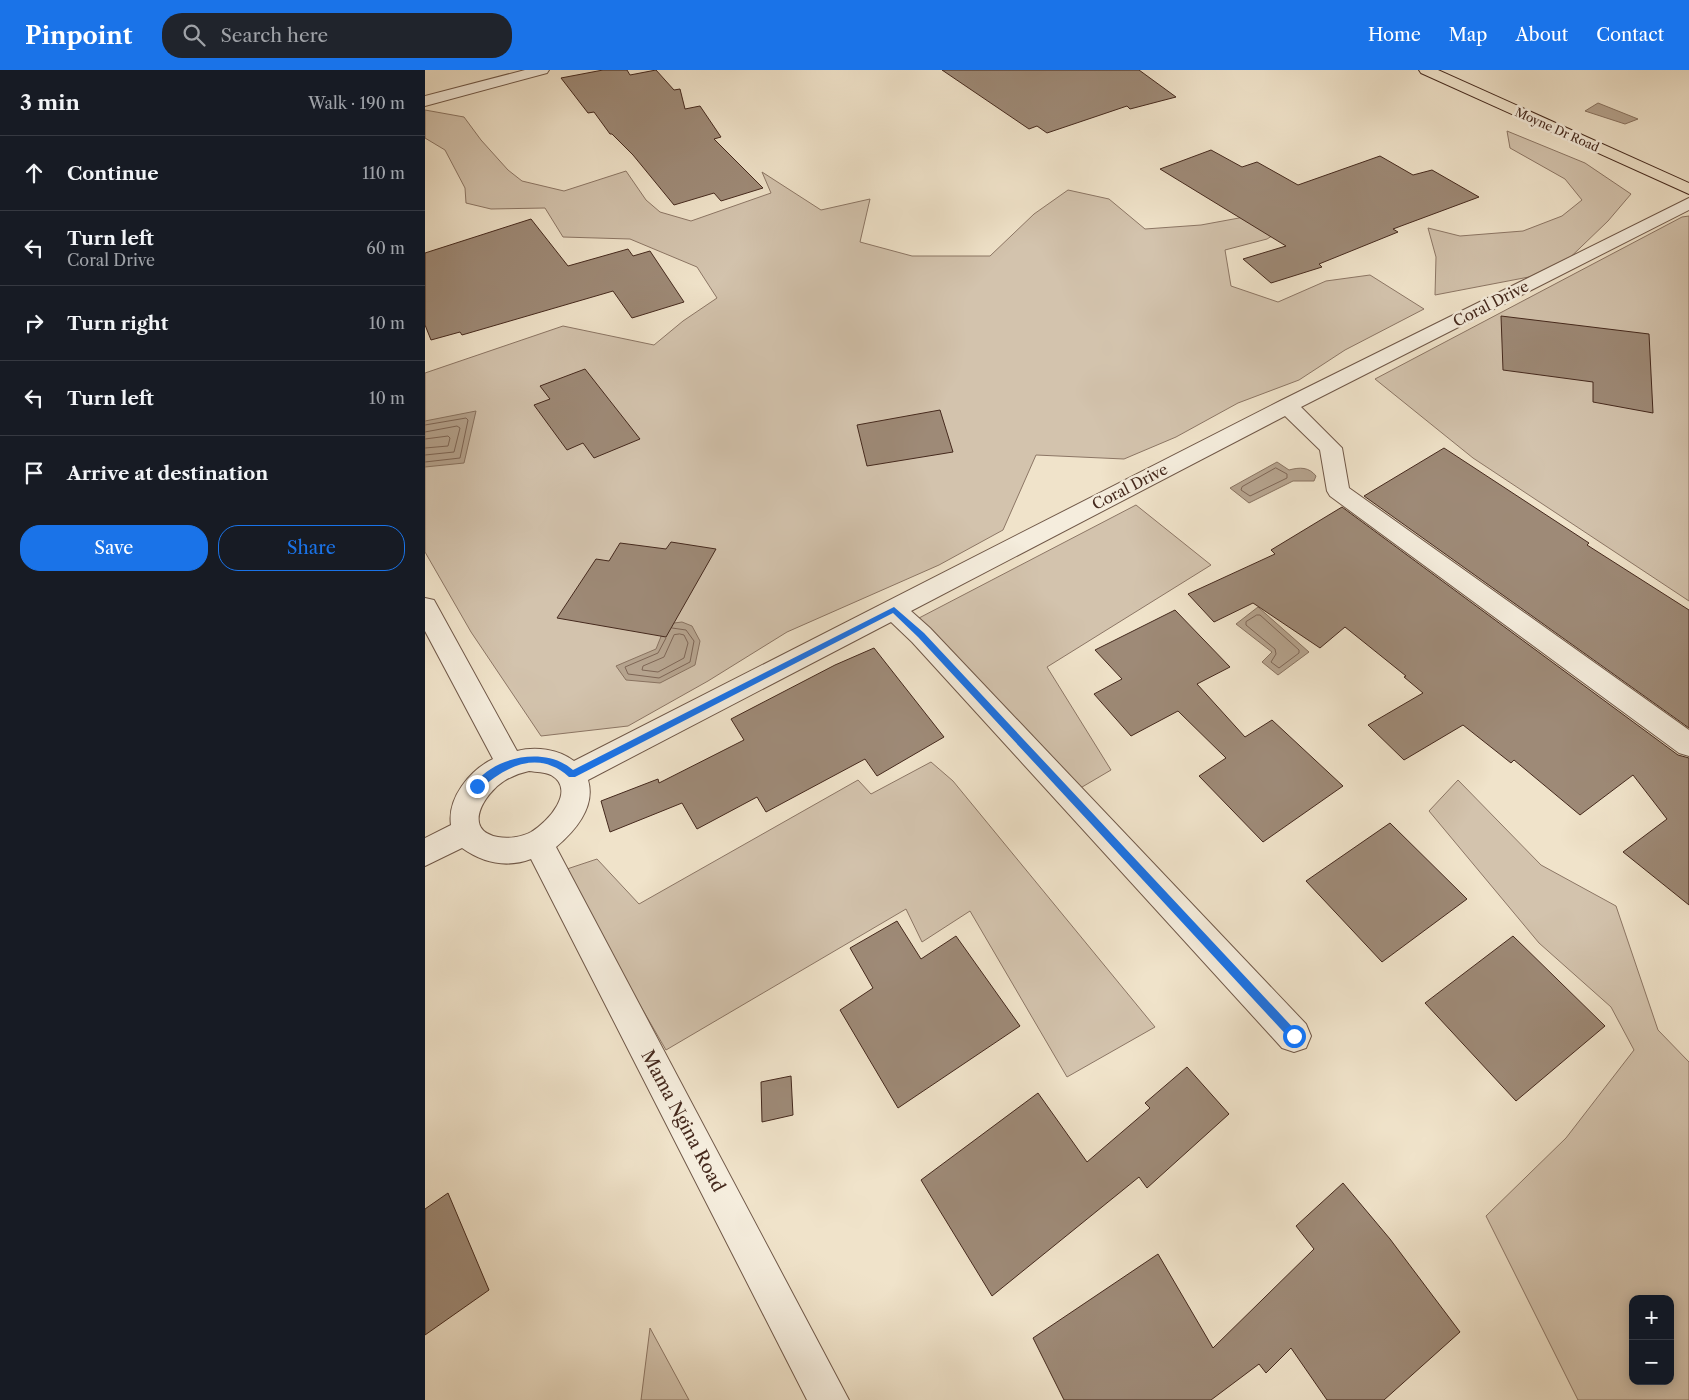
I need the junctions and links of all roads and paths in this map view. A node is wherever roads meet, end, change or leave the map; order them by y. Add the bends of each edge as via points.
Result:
1 (542, 70) edge
2 (1426, 70) edge
3 (425, 101) edge
4 (1689, 189) edge
5 (1689, 203) edge
6 (1287, 406) junction
7 (425, 607) edge
8 (894, 610) junction
9 (1689, 744) edge
10 (510, 764) junction
11 (572, 774) junction
12 (466, 832) junction
13 (538, 843) junction
14 (425, 853) edge
15 (1294, 1036) dead end
16 (829, 1400) edge

1 - 3 street
2 - 4 main road, Moyne Dr Road
5 - 6 street, Coral Drive
6 - 8 street, Coral Drive
6 - 9 street via 1331,448 1338,491
7 - 10 street
8 - 11 street, Coral Drive
8 - 15 street via 921,635
10 - 11 street via 546,760 561,765
10 - 12 street via 477,786 467,802
11 - 13 street via 577,787 568,818
12 - 13 street via 474,842 503,852 521,850
12 - 14 street
13 - 16 street, Mama Ngina Road

